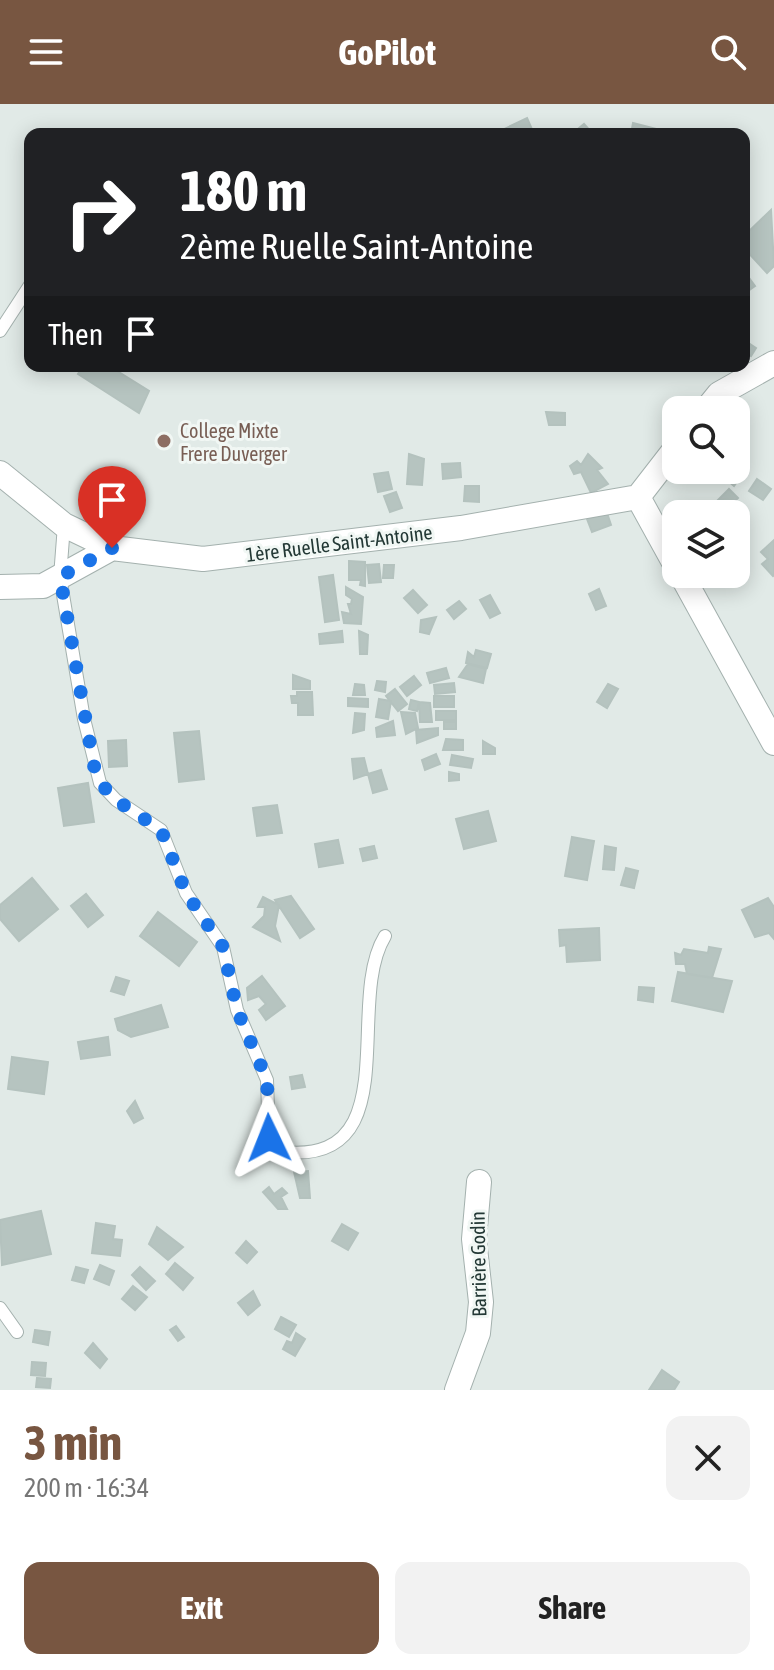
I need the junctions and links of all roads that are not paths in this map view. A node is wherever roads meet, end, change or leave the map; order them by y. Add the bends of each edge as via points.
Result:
1 (24, 294) edge
2 (0, 331) edge
3 (774, 363) edge
4 (717, 396) edge
5 (662, 466) edge
6 (0, 473) edge
7 (638, 497) junction
8 (64, 525) junction
9 (662, 541) edge
10 (112, 548) junction
11 (60, 577) junction
12 (0, 587) edge
13 (689, 588) edge
14 (774, 743) edge
15 (385, 936) dead end
16 (479, 1182) dead end
17 (0, 1308) edge
18 (17, 1332) dead end
19 (457, 1390) edge

1 - 2 lane
3 - 4 street
5 - 7 street
6 - 8 street, 1ère Ruelle Saint-Antoine
7 - 9 street
7 - 10 street, 1ère Ruelle Saint-Antoine via 461,528 203,559
8 - 10 street, 1ère Ruelle Saint-Antoine
8 - 11 lane
10 - 11 street
11 - 12 street via 43,586
11 - 15 lane via 100,783 161,830 186,893 223,947 237,1010 267,1080 269,1138 276,1151 320,1151 348,1133 365,1086 370,994 376,951
13 - 14 street
16 - 19 street, Barrière Godin via 474,1239 481,1302 478,1333
17 - 18 lane

